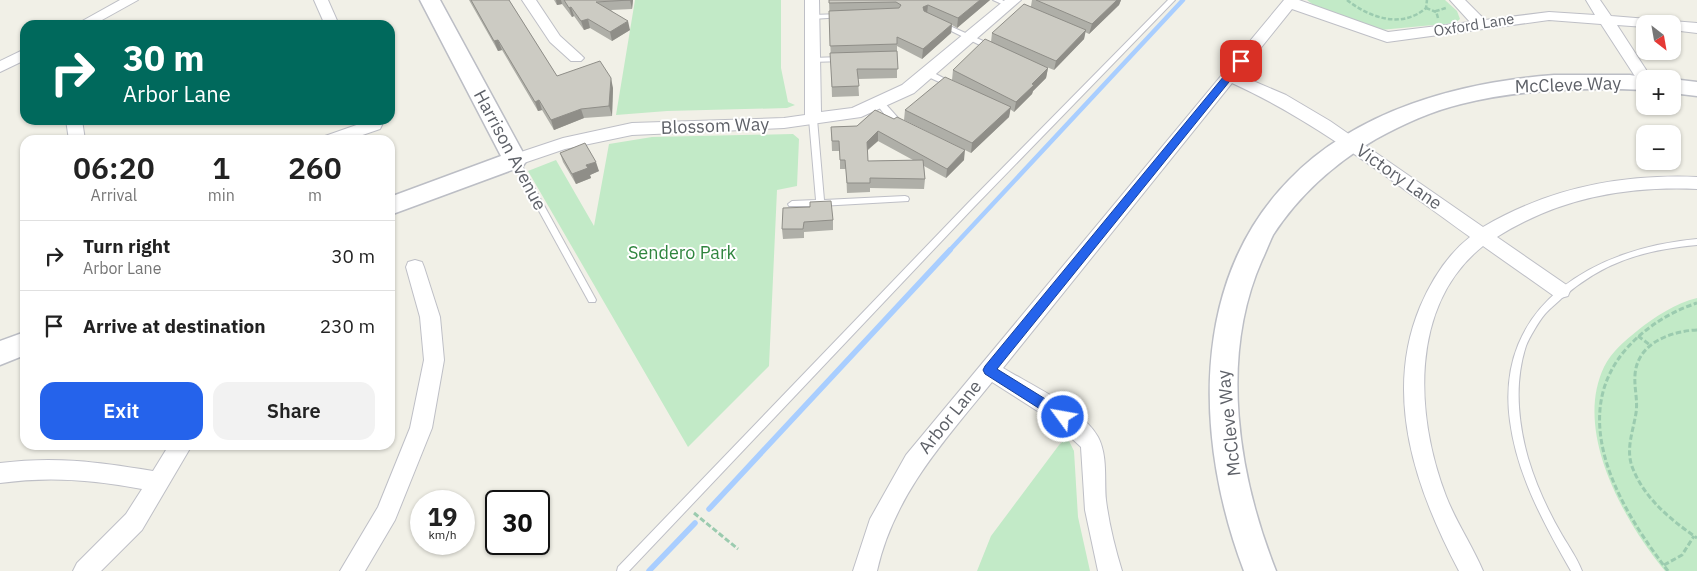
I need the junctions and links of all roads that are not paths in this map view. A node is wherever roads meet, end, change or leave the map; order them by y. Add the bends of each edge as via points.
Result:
1 (131, 0) edge
2 (321, 0) edge
3 (430, 0) edge
4 (529, 0) edge
5 (812, 0) edge
6 (1172, 0) edge
7 (1593, 0) edge
8 (1291, 1) edge
9 (1009, 3) edge
10 (1450, 5) edge
11 (812, 16) junction
12 (849, 16) edge
13 (1605, 19) junction
14 (92, 20) edge
15 (330, 20) edge
16 (935, 22) edge
17 (1636, 22) edge
18 (1481, 24) junction
19 (1681, 26) edge
20 (1697, 28) edge
21 (969, 37) junction
22 (996, 49) edge
23 (20, 57) edge
24 (576, 58) dead end
25 (850, 59) edge
26 (812, 60) junction
27 (0, 67) edge
28 (1638, 70) edge
29 (927, 73) junction
30 (1229, 76) junction
31 (1636, 81) edge
32 (1681, 87) edge
33 (960, 89) edge
34 (1697, 89) edge
35 (879, 102) junction
36 (813, 119) junction
37 (366, 125) edge
38 (910, 128) edge
39 (343, 135) edge
40 (1349, 143) junction
41 (515, 160) junction
42 (1697, 183) edge
43 (905, 199) dead end
44 (820, 203) junction
45 (395, 204) edge
46 (792, 204) dead end
47 (1484, 237) junction
48 (1697, 242) edge
49 (415, 267) dead end
50 (1561, 291) junction
51 (592, 300) dead end
52 (20, 345) edge
53 (0, 353) edge
54 (989, 370) junction
55 (178, 450) edge
56 (0, 473) edge
57 (158, 482) junction
58 (85, 571) edge
59 (352, 571) edge
60 (622, 571) edge
61 (865, 571) edge
62 (1110, 571) edge
63 (1260, 571) edge
64 (1471, 571) edge
65 (1577, 571) edge

1 - 14 street
2 - 15 street
3 - 41 street, Harrison Avenue
4 - 24 street via 555,39
5 - 11 street
6 - 60 lane
7 - 13 street
8 - 18 street, Oxford Lane via 1387,37
8 - 30 street, Arbor Lane
9 - 21 street, Blossom Way
10 - 18 street
11 - 12 lane
11 - 26 street
13 - 17 street, Oxford Lane
13 - 18 street, Oxford Lane via 1550,16
13 - 28 street
16 - 21 lane
19 - 20 street
21 - 22 lane
21 - 29 street, Blossom Way
23 - 27 street
25 - 26 lane
26 - 36 street
29 - 33 lane
29 - 35 street, Blossom Way via 908,89
30 - 40 street, Victory Lane via 1280,99
30 - 54 street, Arbor Lane
31 - 40 street, McCleve Way via 1552,82 1484,91 1422,109
32 - 34 street
35 - 36 street, Blossom Way via 855,113
35 - 38 lane via 896,121
36 - 41 street, Blossom Way via 632,129 563,144
36 - 44 lane
37 - 39 street
40 - 47 street, Victory Lane
40 - 63 street, McCleve Way via 1306,175 1266,222 1237,284 1228,320 1223,363 1227,439 1244,522
41 - 45 street, Blossom Way
41 - 51 lane, Harrison Avenue
42 - 47 street via 1637,183 1572,195 1538,207
43 - 44 lane
44 - 46 lane
47 - 50 street, Victory Lane
47 - 64 street via 1463,253 1433,294 1415,348 1412,378 1415,416 1434,492
48 - 50 lane via 1641,250 1618,258
49 - 59 street via 430,317 434,360 421,428 387,513
50 - 65 lane via 1530,327 1519,351 1513,374 1512,403 1518,442 1538,502
52 - 53 street
54 - 61 street, Arbor Lane via 914,462 890,500 871,542
54 - 62 street via 1078,426 1090,442 1100,536
55 - 57 street
56 - 57 street via 36,468 96,471
57 - 58 street via 134,522

